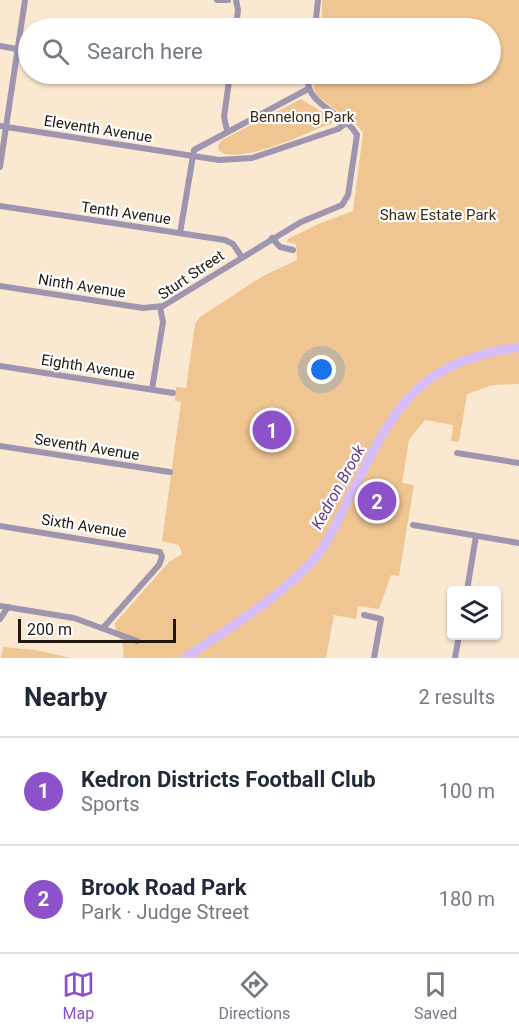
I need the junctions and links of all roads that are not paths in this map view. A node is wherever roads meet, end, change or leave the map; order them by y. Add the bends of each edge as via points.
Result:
1 (25, 0) edge
2 (217, 0) edge
3 (228, 0) edge
4 (236, 0) edge
5 (318, 0) edge
6 (22, 18) edge
7 (237, 18) edge
8 (316, 18) edge
9 (0, 46) edge
10 (18, 49) joint
11 (228, 84) edge
12 (308, 84) edge
13 (308, 89) junction
14 (346, 123) junction
15 (3, 126) edge
16 (227, 130) junction
17 (192, 155) junction
18 (0, 167) edge
19 (0, 206) edge
20 (180, 233) junction
21 (272, 238) junction
22 (293, 250) dead end
23 (241, 256) junction
24 (0, 286) edge
25 (160, 307) junction
26 (0, 366) edge
27 (152, 389) junction
28 (173, 393) dead end
29 (0, 446) edge
30 (457, 453) dead end
31 (519, 463) edge
32 (170, 472) dead end
33 (413, 525) dead end
34 (0, 526) edge
35 (476, 537) junction
36 (519, 543) edge
37 (467, 586) edge
38 (0, 606) edge
39 (8, 607) junction
40 (364, 615) dead end
41 (0, 619) edge
42 (103, 628) junction
43 (458, 640) edge
44 (137, 641) dead end
45 (374, 658) edge
46 (455, 658) edge

1 - 6 street
2 - 3 street
4 - 7 street
5 - 8 street
9 - 10 street
10 - 15 street
11 - 16 street via 224,117
12 - 13 street
13 - 14 street
13 - 16 street
14 - 17 street, Eleventh Avenue via 252,158 229,160
14 - 21 street, Sturt Street via 357,136 348,195 342,205
15 - 17 street, Eleventh Avenue
15 - 18 street
16 - 17 street
17 - 20 street
19 - 20 street, Tenth Avenue
20 - 23 street, Tenth Avenue via 228,240
21 - 22 street via 280,248
21 - 23 street, Sturt Street
23 - 25 street, Sturt Street
24 - 25 street, Ninth Avenue
25 - 27 street, Sturt Street via 163,322
26 - 27 street, Eighth Avenue
27 - 28 street, Eighth Avenue
29 - 32 street, Seventh Avenue
30 - 31 street
33 - 35 street
34 - 42 street, Sixth Avenue via 152,549 162,555 159,565
35 - 36 street
35 - 37 street
38 - 39 street
39 - 41 street
39 - 42 street via 67,616
40 - 45 street via 381,619
42 - 44 street
43 - 46 street

